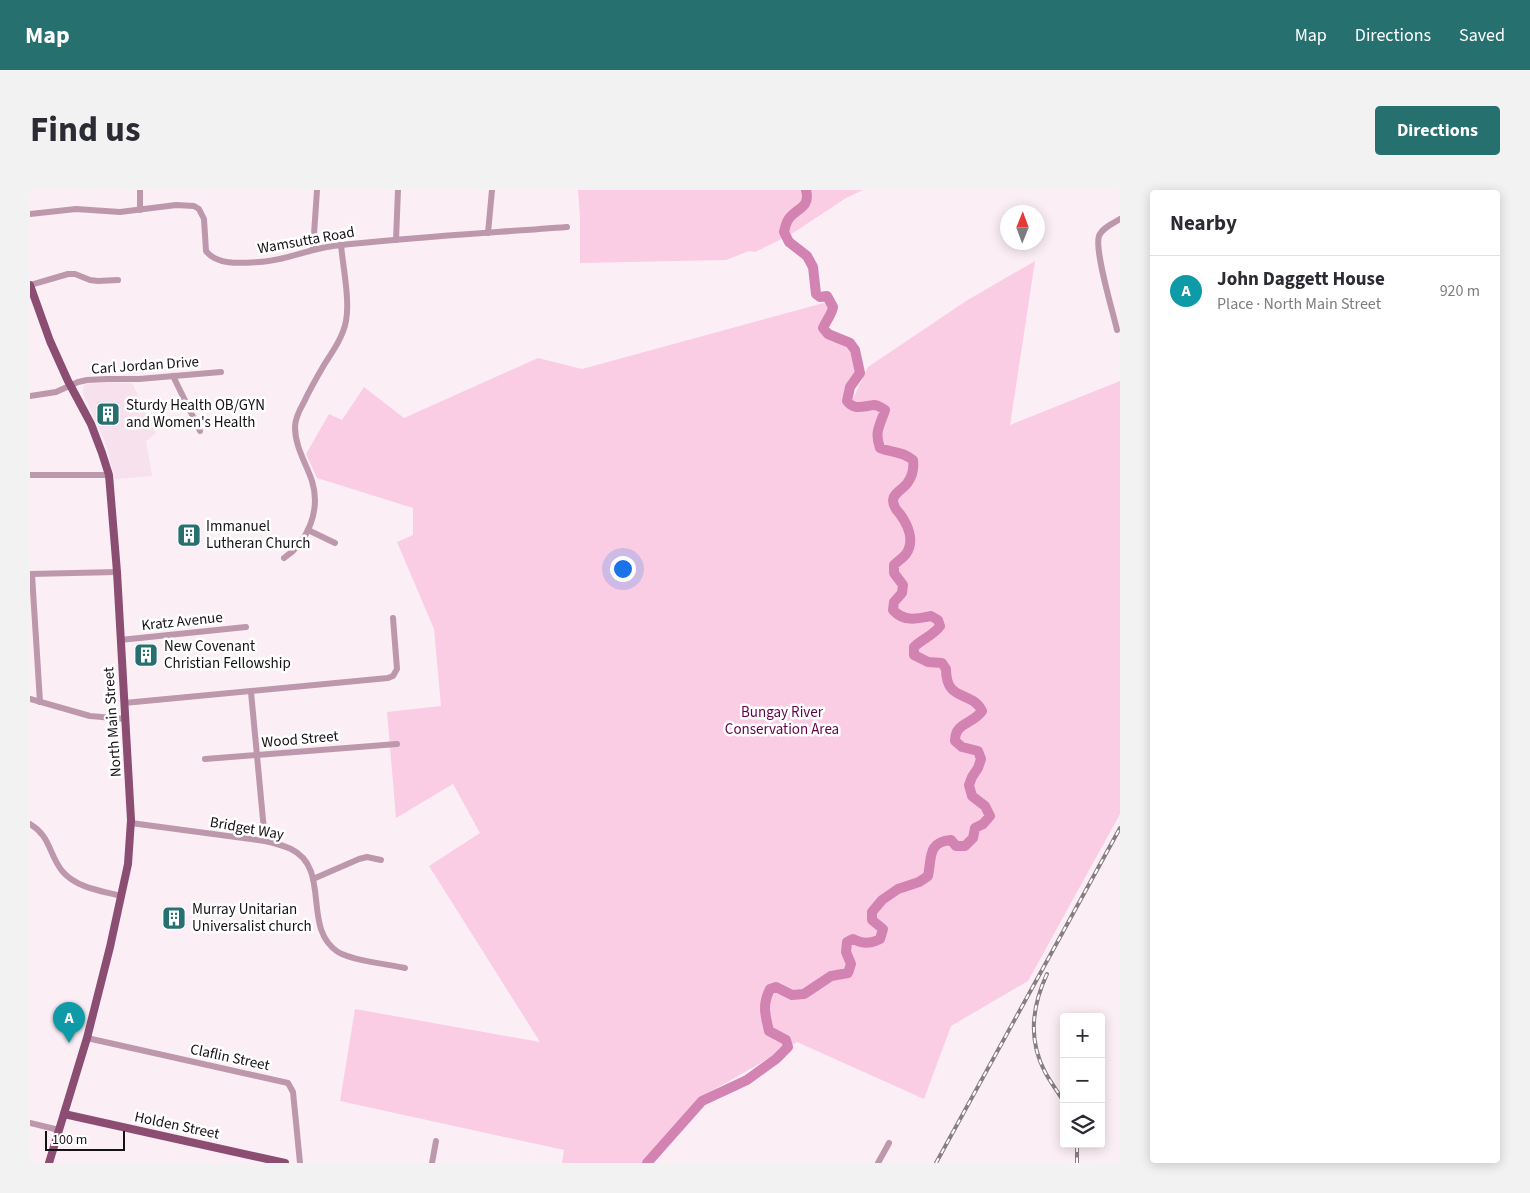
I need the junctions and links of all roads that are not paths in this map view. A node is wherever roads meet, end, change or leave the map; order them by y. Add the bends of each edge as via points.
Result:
1 (140, 190) edge
2 (317, 190) edge
3 (398, 190) edge
4 (492, 190) edge
5 (140, 210) junction
6 (30, 214) edge
7 (1120, 219) edge
8 (568, 227) dead end
9 (488, 233) junction
10 (396, 240) junction
11 (340, 245) junction
12 (312, 249) junction
13 (118, 280) dead end
14 (30, 285) edge
15 (1117, 330) dead end
16 (221, 372) dead end
17 (173, 376) junction
18 (71, 386) junction
19 (30, 396) edge
20 (200, 431) dead end
21 (30, 475) edge
22 (109, 475) junction
23 (308, 530) junction
24 (335, 543) dead end
25 (284, 558) dead end
26 (117, 572) junction
27 (31, 574) edge
28 (393, 618) dead end
29 (246, 627) dead end
30 (120, 640) junction
31 (251, 692) junction
32 (30, 699) edge
33 (40, 702) junction
34 (124, 703) junction
35 (125, 719) junction
36 (397, 744) dead end
37 (257, 756) junction
38 (205, 759) dead end
39 (131, 823) junction
40 (30, 824) edge
41 (265, 841) junction
42 (381, 860) dead end
43 (313, 879) junction
44 (121, 896) junction
45 (406, 968) dead end
46 (87, 1038) junction
47 (64, 1114) junction
48 (30, 1122) edge
49 (59, 1130) junction
50 (436, 1141) dead end
51 (889, 1143) dead end
52 (48, 1163) edge
53 (285, 1163) edge
54 (300, 1163) edge
55 (432, 1163) edge
56 (878, 1163) edge

1 - 5 street
2 - 12 street
3 - 10 street
4 - 9 street
5 - 6 street, Wamsutta Road via 76,209
5 - 12 street, Wamsutta Road via 182,205 199,209 204,219 206,251 220,261 277,260
7 - 15 street via 1104,229 1098,238
8 - 9 street, Wamsutta Road
9 - 10 street, Wamsutta Road
10 - 11 street, Wamsutta Road
11 - 12 street, Wamsutta Road
11 - 23 street via 347,300 346,321 340,339 307,396 295,425 315,499 314,517
13 - 14 street via 98,281 68,274
14 - 18 main road, North Main Street via 50,341
16 - 17 street, Carl Jordan Drive
17 - 18 street, Carl Jordan Drive via 87,380
17 - 20 street
18 - 19 street, Carl Jordan Drive
18 - 22 main road, North Main Street via 91,424
21 - 22 street
22 - 26 main road, North Main Street
23 - 24 street
23 - 25 street via 294,552
26 - 27 street
26 - 30 main road, North Main Street
27 - 33 street
28 - 31 street via 397,664 393,676
29 - 30 street, Kratz Avenue
30 - 34 main road, North Main Street
31 - 34 street
31 - 37 street
32 - 33 street
33 - 35 street via 90,716
34 - 35 main road, North Main Street
35 - 39 main road, North Main Street
36 - 37 street, Wood Street
37 - 38 street, Wood Street
37 - 41 street
39 - 41 street, Bridget Way
39 - 44 main road, North Main Street via 128,864
40 - 44 street via 40,830 66,876 86,886
41 - 43 street, Bridget Way via 299,854
42 - 43 street via 359,859
43 - 45 street, Bridget Way via 319,926 330,945 345,955
44 - 46 main road, North Main Street
46 - 47 main road, North Main Street
46 - 54 street, Claflin Street via 288,1083 293,1092
47 - 49 main road, North Main Street
47 - 53 main road, Holden Street
48 - 49 street
49 - 52 main road, North Main Street
50 - 55 street
51 - 56 street

